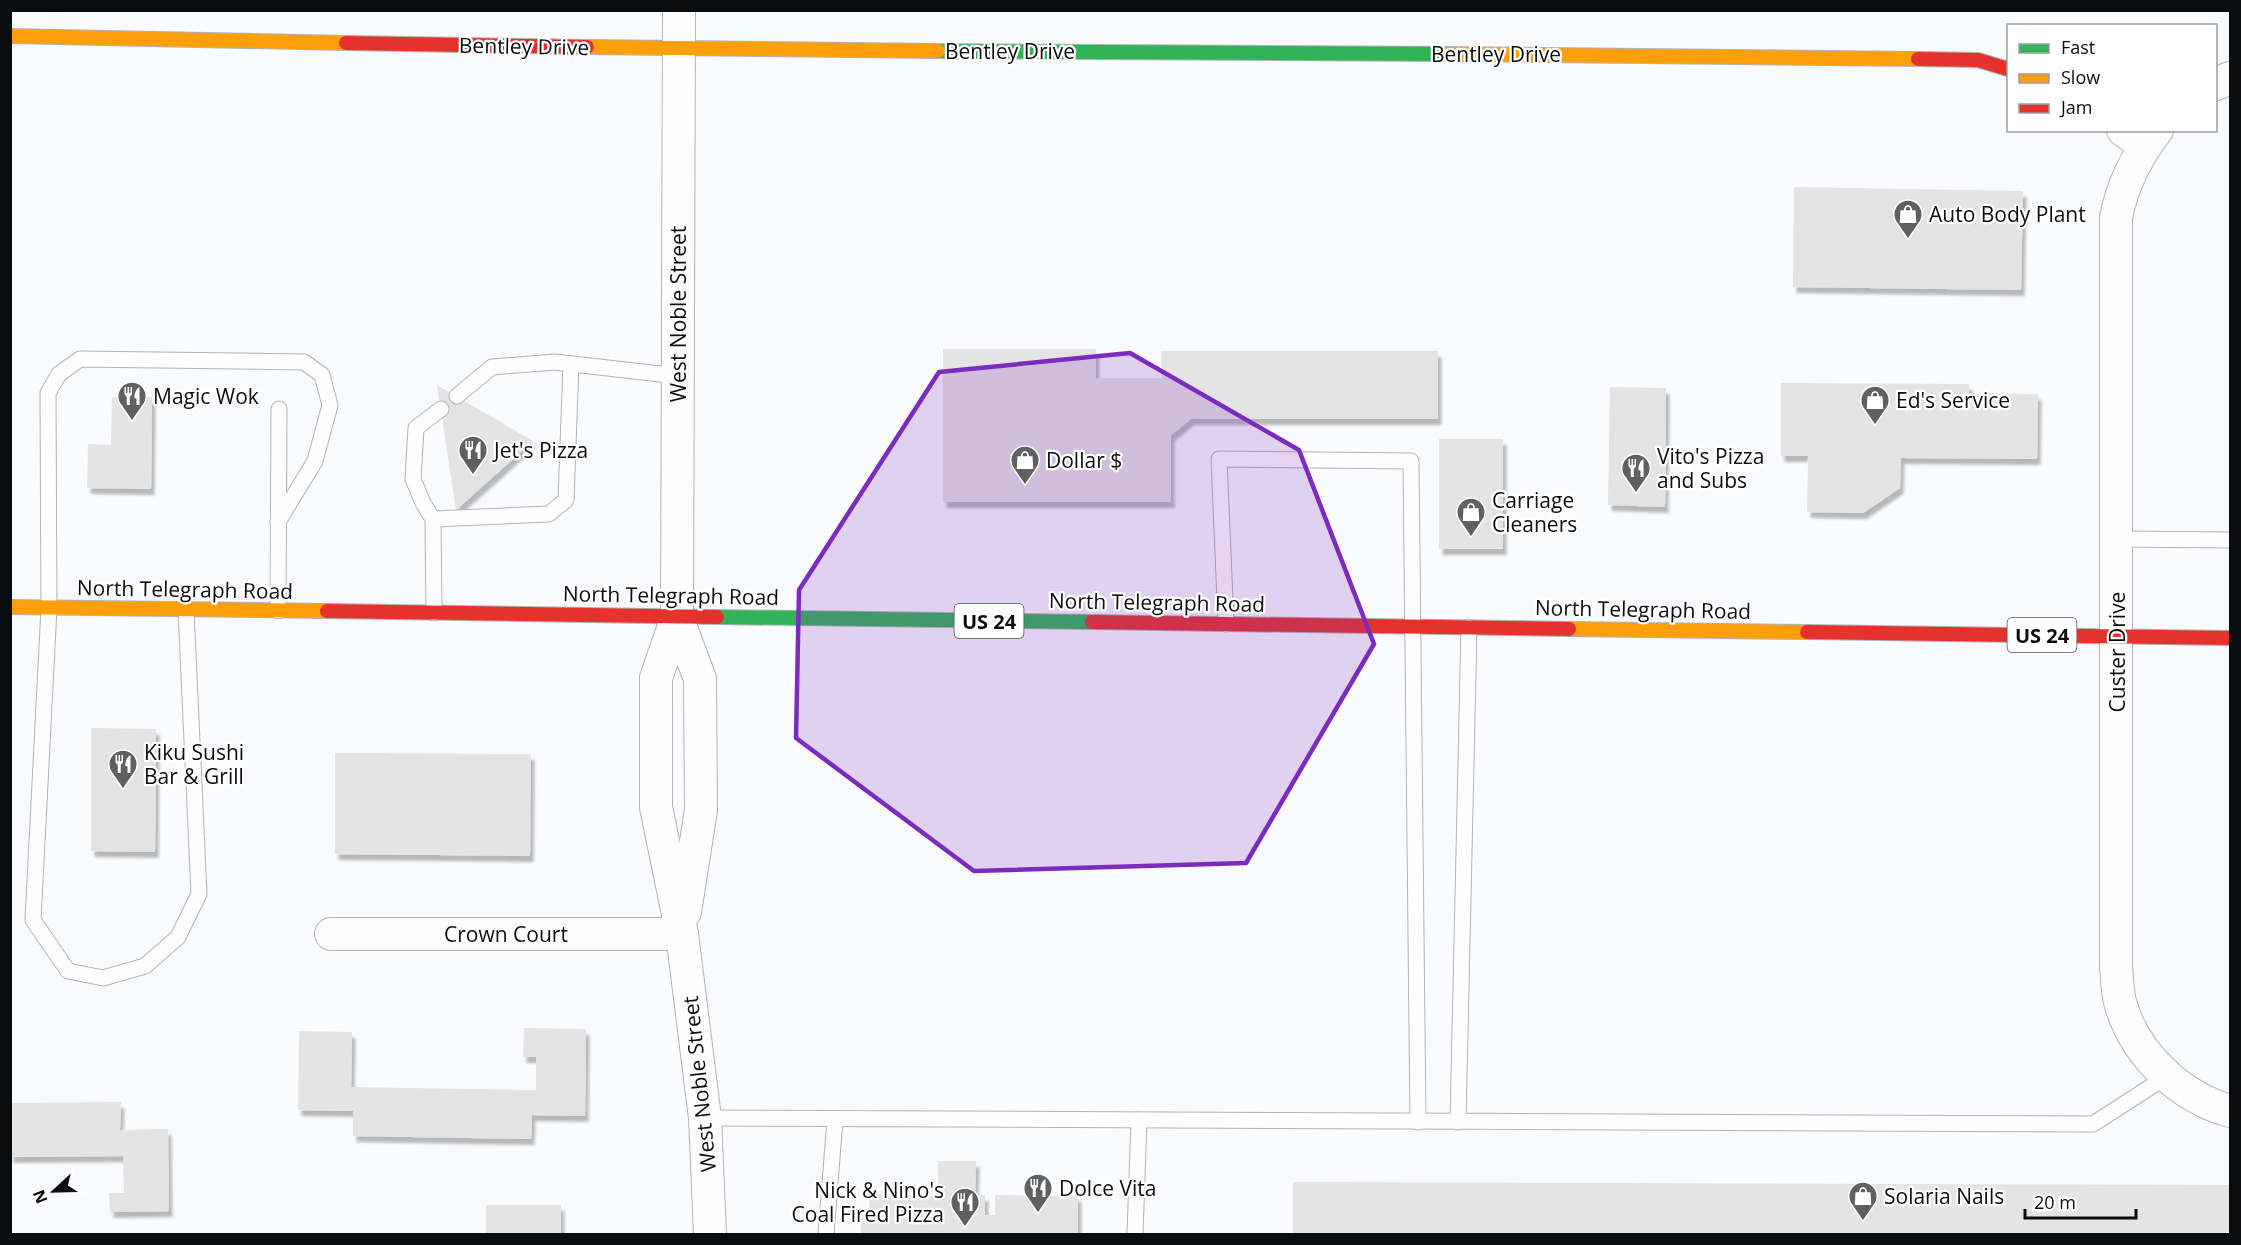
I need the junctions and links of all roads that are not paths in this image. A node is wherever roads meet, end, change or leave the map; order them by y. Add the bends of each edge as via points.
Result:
1 (679, 10) edge
2 (10, 36) edge
3 (679, 49) junction
4 (2007, 69) edge
5 (2142, 136) edge
6 (571, 364) junction
7 (678, 376) junction
8 (457, 396) dead end
9 (279, 409) dead end
10 (441, 409) dead end
11 (433, 519) junction
12 (278, 522) junction
13 (2117, 539) junction
14 (2230, 540) edge
15 (10, 607) edge
16 (49, 608) junction
17 (186, 610) junction
18 (278, 611) junction
19 (434, 613) junction
20 (677, 617) junction
21 (1226, 624) junction
22 (1414, 626) junction
23 (1469, 627) junction
24 (2117, 636) junction
25 (2230, 638) edge
26 (331, 934) dead end
27 (682, 934) junction
28 (2166, 1077) junction
29 (2230, 1111) edge
30 (705, 1118) junction
31 (835, 1119) junction
32 (1139, 1120) junction
33 (1418, 1122) junction
34 (1458, 1122) junction
35 (710, 1234) edge
36 (826, 1234) edge
37 (1136, 1234) edge

1 - 3 street, West Noble Street
2 - 3 main road, Bentley Drive
3 - 4 main road, Bentley Drive via 1773,56 1978,60
3 - 7 street, West Noble Street
5 - 13 street, Custer Drive via 2116,218
6 - 7 lane
6 - 8 lane via 492,367
6 - 11 lane via 566,500 549,514
7 - 20 street, West Noble Street
9 - 12 lane
10 - 11 lane via 416,428 413,479
11 - 19 lane
12 - 16 lane via 315,461 330,405 321,375 304,362 80,359 59,374 48,393
12 - 18 lane
13 - 14 lane
13 - 24 street, Custer Drive
15 - 16 main road, North Telegraph Road / US 24
16 - 17 main road, North Telegraph Road / US 24
16 - 17 lane via 33,920 68,971 103,978 145,966 178,937 199,894
17 - 18 main road, North Telegraph Road / US 24
18 - 19 main road, North Telegraph Road / US 24
19 - 20 main road, North Telegraph Road / US 24
20 - 21 main road, North Telegraph Road / US 24
20 - 27 street, West Noble Street via 700,679 701,810
20 - 27 street, West Noble Street via 657,678 656,807
21 - 22 main road, North Telegraph Road / US 24
21 - 22 lane via 1219,459 1411,461
22 - 23 main road, North Telegraph Road / US 24
22 - 33 lane
23 - 24 main road, North Telegraph Road / US 24
23 - 34 lane
24 - 25 main road, North Telegraph Road / US 24
24 - 28 street, Custer Drive via 2116,965 2120,1002 2130,1030
26 - 27 street, Crown Court
27 - 30 street, West Noble Street
28 - 29 street, Custer Drive via 2192,1095
28 - 34 lane via 2093,1124
30 - 31 lane
30 - 35 street, West Noble Street
31 - 32 lane
31 - 36 lane
32 - 33 lane
32 - 37 lane
33 - 34 lane

